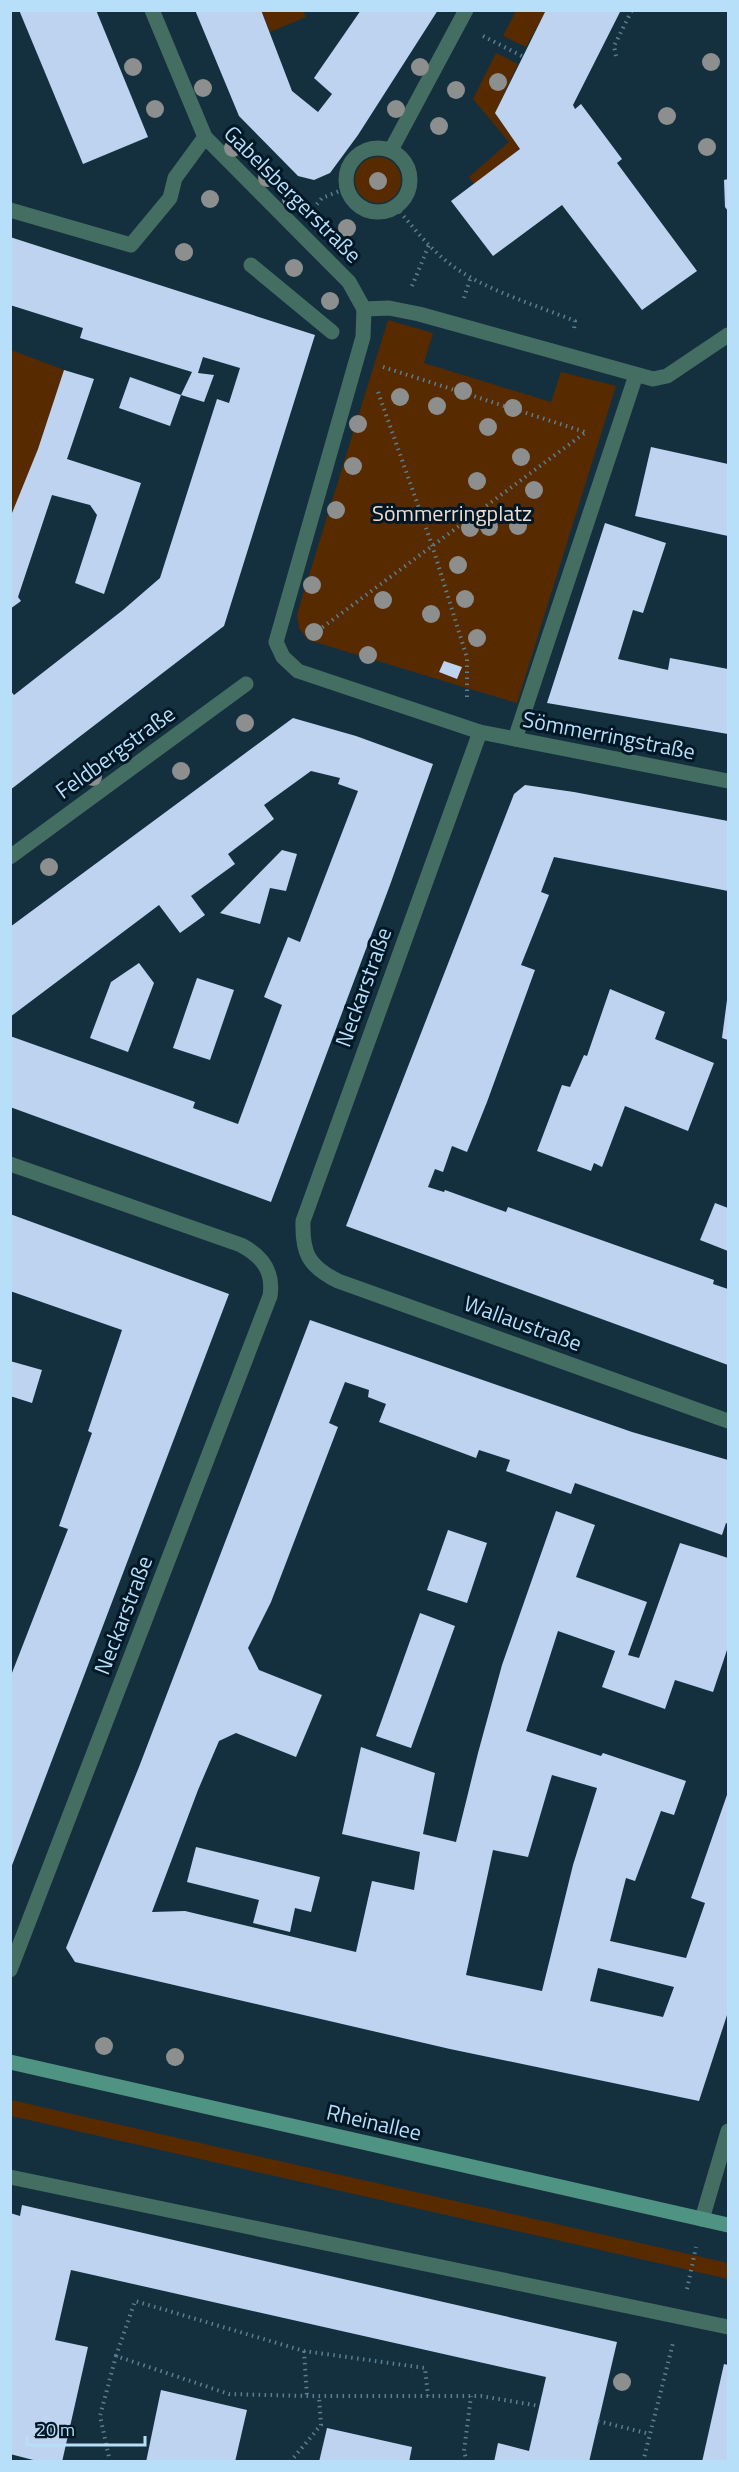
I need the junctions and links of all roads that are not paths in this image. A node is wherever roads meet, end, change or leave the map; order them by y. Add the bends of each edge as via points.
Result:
1 (152, 10) edge
2 (462, 17) edge
3 (205, 137) junction
4 (391, 150) junction
5 (10, 210) edge
6 (251, 265) dead end
7 (364, 309) junction
8 (332, 332) dead end
9 (729, 335) edge
10 (636, 375) junction
11 (246, 684) dead end
12 (474, 730) junction
13 (515, 739) junction
14 (729, 781) edge
15 (10, 857) edge
16 (10, 1164) edge
17 (309, 1259) joint
18 (729, 1421) edge
19 (10, 1970) edge
20 (10, 2062) edge
21 (729, 2131) edge
22 (10, 2176) edge
23 (702, 2219) junction
24 (729, 2225) edge
25 (729, 2327) edge

1 - 3 street, Gabelsbergerstraße
2 - 4 street
3 - 5 street via 175,178 170,198 131,245
3 - 7 street, Gabelsbergerstraße via 349,282
4 - 4 street via 408,165 409,188 396,207 373,212 353,200 346,177 350,165 367,149
6 - 8 street
7 - 10 street via 389,308 419,314
7 - 12 street via 362,360 276,642 283,657 298,671
9 - 10 street via 667,376 653,379
10 - 13 street
11 - 15 street, Feldbergstraße
12 - 13 street, Sömmerringstraße
12 - 17 street, Neckarstraße via 303,1221 302,1241
13 - 14 street, Sömmerringstraße
16 - 19 street, Neckarstraße via 241,1245 263,1261 270,1275 270,1296
17 - 18 street, Wallaustraße via 321,1273 338,1281
20 - 23 main road, Rheinallee
21 - 23 street
22 - 25 street
23 - 24 main road, Rheinallee

